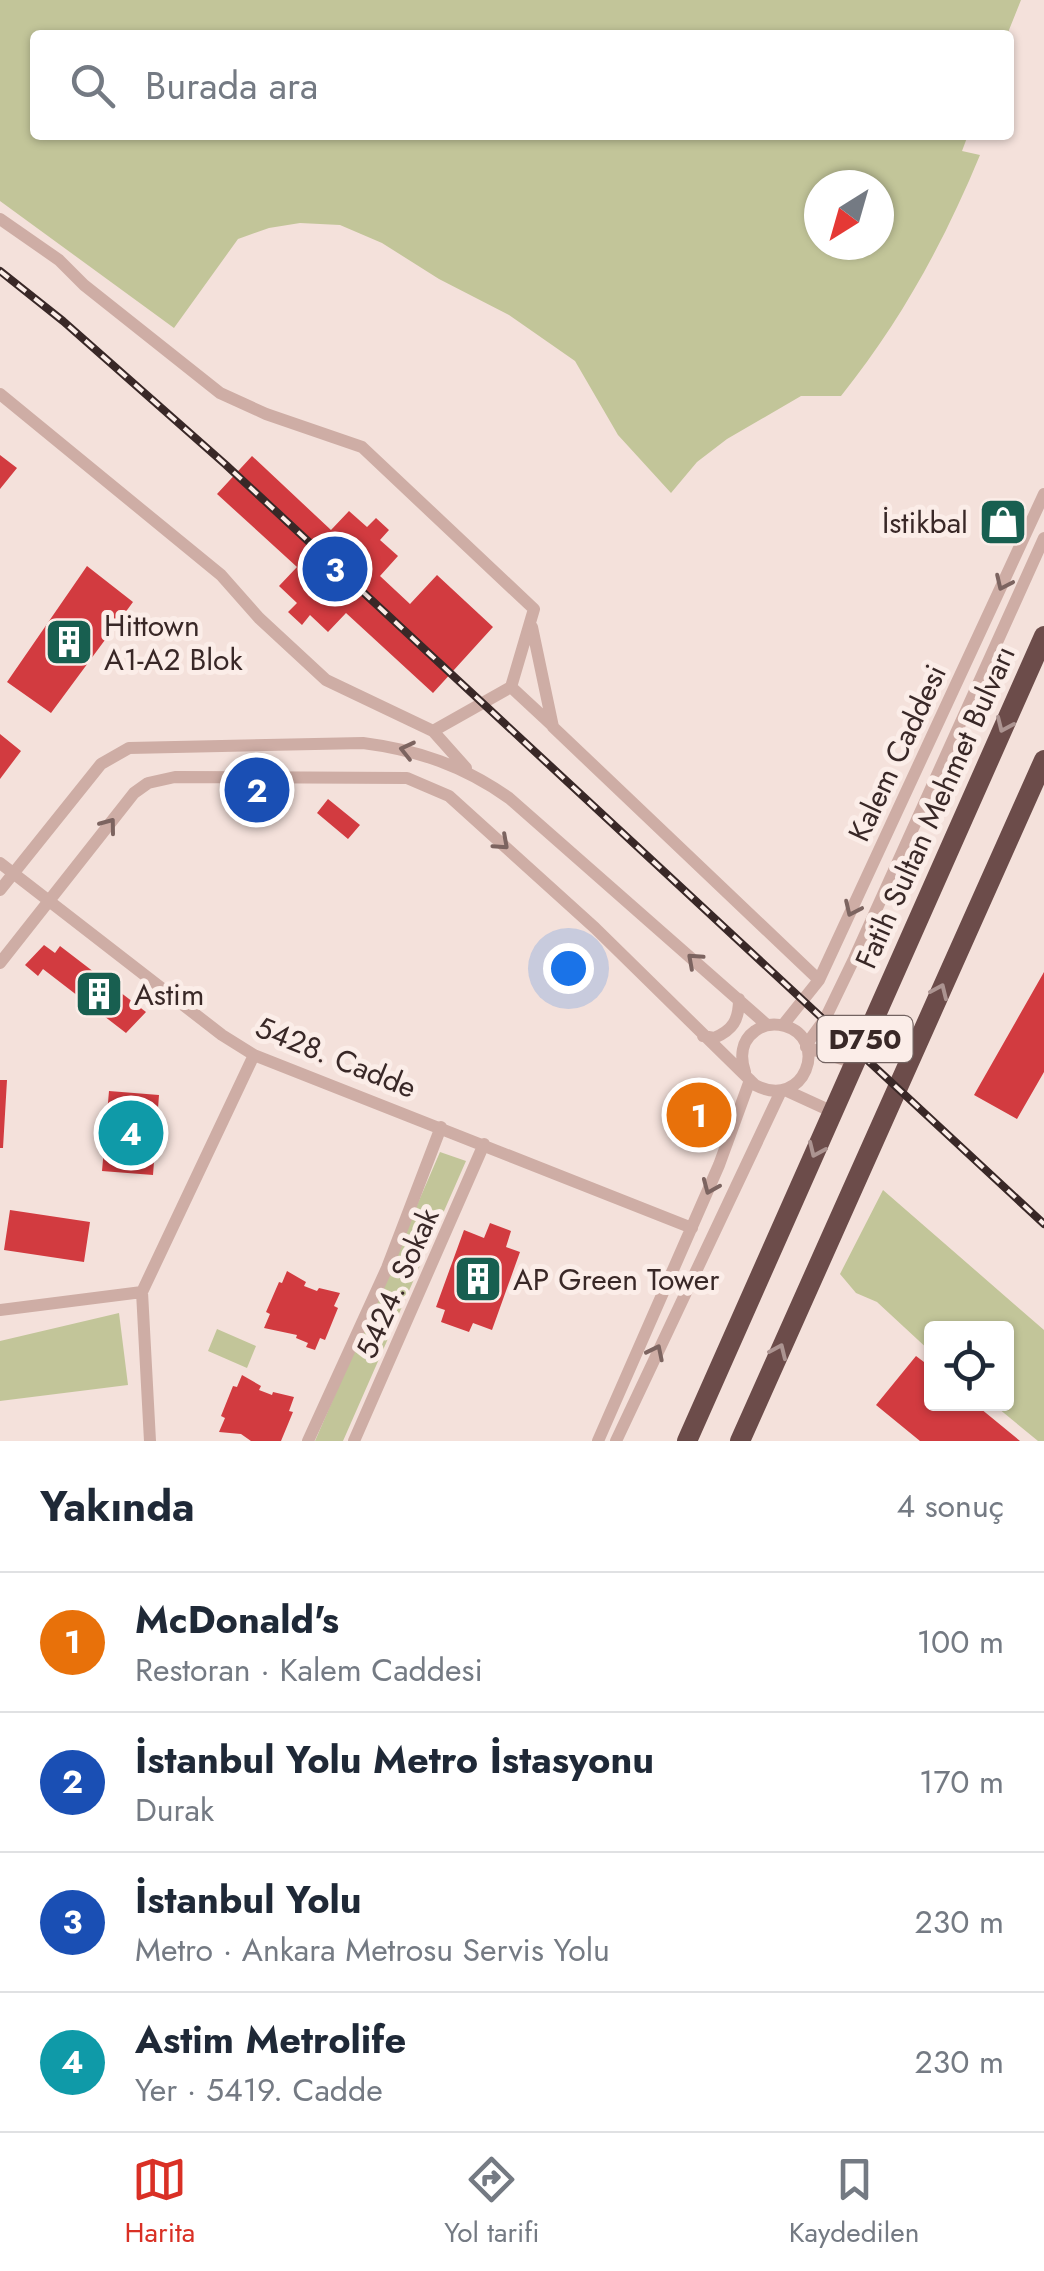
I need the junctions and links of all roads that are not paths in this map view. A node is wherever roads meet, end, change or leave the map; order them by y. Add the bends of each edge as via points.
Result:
1 (0, 219) edge
2 (0, 394) edge
3 (1044, 494) edge
4 (1044, 538) edge
5 (532, 624) junction
6 (1044, 636) edge
7 (510, 687) junction
8 (553, 727) junction
9 (432, 731) junction
10 (1044, 760) edge
11 (469, 772) junction
12 (1037, 797) edge
13 (0, 863) edge
14 (12, 873) junction
15 (0, 890) edge
16 (50, 902) junction
17 (0, 963) edge
18 (818, 980) junction
19 (738, 999) junction
20 (767, 1025) junction
21 (782, 1025) junction
22 (703, 1036) junction
23 (806, 1046) junction
24 (254, 1055) junction
25 (854, 1064) junction
26 (747, 1076) junction
27 (783, 1090) junction
28 (832, 1112) junction
29 (441, 1126) junction
30 (484, 1144) junction
31 (692, 1228) junction
32 (142, 1292) junction
33 (0, 1310) edge
34 (151, 1440) edge
35 (308, 1441) edge
36 (354, 1441) edge
37 (598, 1441) edge
38 (616, 1441) edge
39 (686, 1441) edge
40 (740, 1441) edge

1 - 5 street via 220,393 362,447 534,609
2 - 9 street via 222,575 326,680
3 -> 18 street, Kalem Caddesi
4 - 23 street, Kalem Caddesi via 854,960
5 - 7 street
5 - 8 street
6 -> 25 highway, Fatih Sultan Mehmet Bulvarı / D750
7 - 8 street
7 - 9 street
8 - 18 street
9 - 11 street
10 - 12 highway, D750
11 -> 14 street via 416,752 363,743 129,748 101,764
19 -> 11 street via 510,798
40 -> 12 highway, D750
13 - 14 street, 5428. Cadde
14 - 15 street
14 - 16 street, 5428. Cadde
16 - 17 street
16 -> 22 street via 148,783 175,777 407,778 460,804
16 - 24 street, 5428. Cadde
18 - 21 street, Kalem Caddesi
19 - 20 street
19 - 22 street via 735,1024 714,1038
20 - 21 street
20 - 26 street via 744,1043
21 - 23 street
22 - 26 street
23 - 25 street
23 - 27 street via 806,1070
24 - 29 street, 5428. Cadde
24 - 32 street
25 - 28 highway, Fatih Sultan Mehmet Bulvarı / D750
26 - 27 street via 768,1090
26 -> 31 street via 738,1118
27 - 28 street
38 -> 27 street
28 -> 39 highway, Fatih Sultan Mehmet Bulvarı / D750
29 - 30 street, 5428. Cadde
29 - 35 street
30 - 31 street, 5428. Cadde
30 - 36 street, 5424. Sokak
31 - 37 street
32 - 33 street
32 - 34 street

